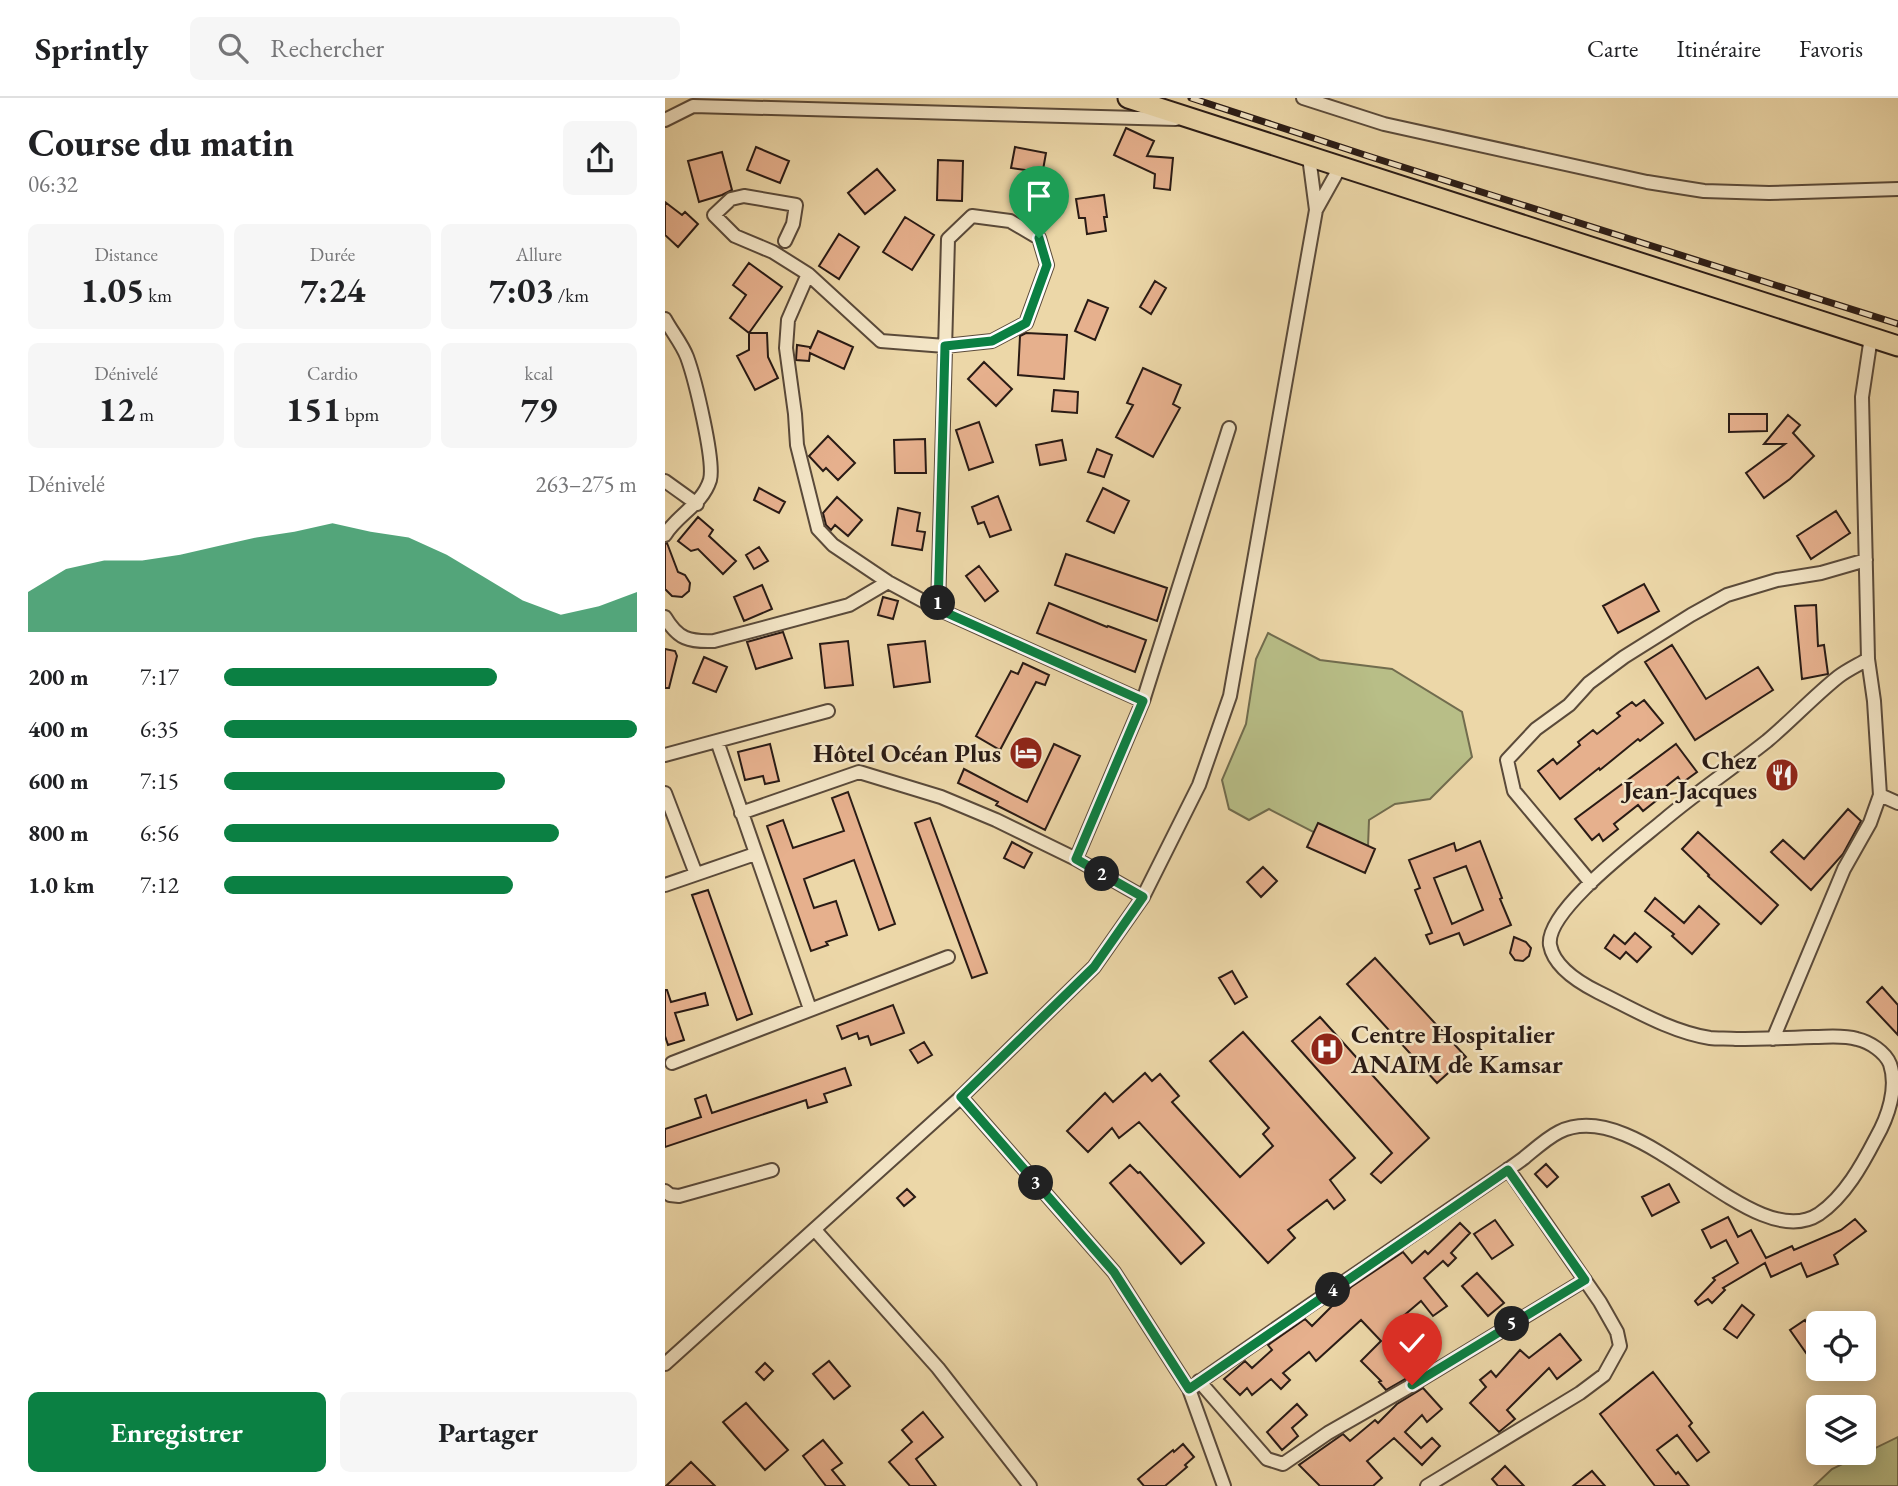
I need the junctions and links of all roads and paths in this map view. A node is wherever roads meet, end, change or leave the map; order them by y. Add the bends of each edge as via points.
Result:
1 (1128, 98) edge
2 (1303, 98) edge
3 (690, 102) edge
4 (665, 120) edge
5 (1189, 120) junction
6 (1310, 157) junction
7 (1340, 167) junction
8 (1898, 189) edge
9 (1316, 210) junction
10 (785, 241) dead end
11 (808, 274) junction
12 (665, 319) edge
13 (1871, 337) junction
14 (945, 346) junction
15 (1898, 346) edge
16 (1229, 428) dead end
17 (665, 481) edge
18 (697, 504) junction
19 (665, 535) edge
20 (1866, 560) junction
21 (888, 582) junction
22 (938, 609) junction
23 (665, 617) edge
24 (1868, 659) junction
25 (1143, 701) junction
26 (828, 711) dead end
27 (717, 741) junction
28 (665, 755) edge
29 (665, 793) edge
30 (1880, 795) junction
31 (1898, 803) edge
32 (741, 813) junction
33 (755, 855) junction
34 (1076, 859) junction
35 (696, 874) junction
36 (1591, 883) junction
37 (665, 885) edge
38 (1143, 897) junction
39 (948, 957) dead end
40 (810, 1009) junction
41 (1773, 1039) junction
42 (1894, 1062) edge
43 (672, 1063) dead end
44 (961, 1097) junction
45 (772, 1170) dead end
46 (1508, 1170) junction
47 (665, 1191) edge
48 (815, 1230) junction
49 (1585, 1280) junction
50 (665, 1364) edge
51 (1194, 1385) junction
52 (1030, 1486) edge
53 (1224, 1486) edge
54 (1427, 1486) edge

1 - 5 main road
2 - 8 street via 1384,124 1704,191
3 - 4 street
3 - 5 street
5 - 6 main road
6 - 7 main road
6 - 9 street
7 - 9 street
7 - 13 main road
9 - 38 street via 1230,696 1199,785
10 - 11 street via 796,205 744,196 731,199 714,215 735,236
11 - 14 street via 881,341
11 - 21 street via 787,320 786,348 797,445 813,514 818,529 833,545
12 - 18 street via 687,357 707,436 710,479
13 - 15 main road
13 - 20 street via 1862,397
14 - 14 street via 992,341 1026,323 1047,265 1039,238 1010,221 971,216 948,239
14 - 22 street
16 - 25 street
17 - 18 street
18 - 19 street
20 - 24 street
20 - 36 street via 1727,595 1691,615 1589,683 1507,760 1514,791
21 - 22 street
21 - 23 street via 849,605 714,641 691,642
22 - 25 street
24 - 30 street
24 - 36 street via 1840,676
25 - 34 street
26 - 27 street
27 - 28 street
27 - 32 street
29 - 35 street
30 - 31 street
30 - 41 street
32 - 33 street
32 - 34 street via 859,772 941,797
33 - 35 street
33 - 40 street
34 - 38 street
35 - 37 street
36 - 41 street via 1554,925 1549,942 1556,961 1586,986 1653,1020 1710,1038
38 - 44 street via 1094,967
39 - 40 street
40 - 43 street
41 - 42 street via 1858,1039
42 - 46 street via 1892,1098 1860,1170 1818,1214 1803,1220 1764,1216 1613,1129 1587,1125 1560,1131
44 - 48 street
44 - 51 street via 1114,1272
45 - 47 street via 679,1196
46 - 49 street
46 - 51 street
48 - 50 street
48 - 52 street via 938,1368
49 - 51 street via 1283,1464 1267,1459
49 - 54 street via 1617,1332 1620,1346 1604,1375
51 - 53 street

